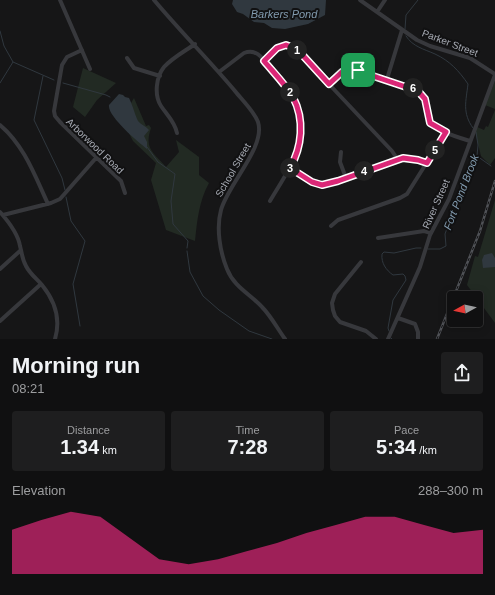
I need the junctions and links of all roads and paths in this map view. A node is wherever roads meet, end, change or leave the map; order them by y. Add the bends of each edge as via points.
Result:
1 (60, 0) edge
2 (154, 0) edge
3 (360, 0) edge
4 (385, 0) edge
5 (377, 12) junction
6 (402, 30) junction
7 (195, 44) junction
8 (82, 50) junction
9 (127, 58) dead end
10 (264, 61) junction
11 (90, 69) dead end
12 (219, 72) junction
13 (495, 74) edge
14 (160, 76) junction
15 (387, 80) junction
16 (329, 84) junction
17 (0, 125) edge
18 (446, 132) junction
19 (177, 133) dead end
20 (470, 141) junction
21 (341, 152) dead end
22 (96, 158) junction
23 (398, 160) junction
24 (427, 163) junction
25 (290, 168) junction
26 (346, 178) junction
27 (124, 193) dead end
28 (270, 201) dead end
29 (48, 204) junction
30 (2, 214) edge
31 (331, 226) dead end
32 (431, 233) junction
33 (378, 238) dead end
34 (21, 250) junction
35 (361, 262) dead end
36 (0, 269) edge
37 (41, 284) junction
38 (398, 318) junction
39 (0, 321) edge
40 (55, 339) edge
41 (285, 339) edge
42 (376, 339) edge
43 (388, 339) edge
44 (418, 339) edge

1 - 8 street
2 - 7 street, School Street
3 - 5 street, Parker Street
4 - 5 street
5 - 6 street, Parker Street
6 - 13 street, Parker Street via 430,46 470,58
6 - 15 street
7 - 12 street, School Street
7 - 14 street via 165,67
8 - 11 street
8 - 22 street, Arborwood Road via 68,56 64,61 54,111 58,120
9 - 14 street via 134,68
10 - 12 street via 255,52 248,51
10 - 16 street via 280,46 291,46 297,49
10 - 25 street via 292,96 298,112 301,125 300,142
12 - 41 street, School Street via 255,116 259,131 256,147 222,205 219,227 222,252 234,281 263,308
13 - 20 street, River Street
14 - 19 street via 157,90 159,103 173,122
15 - 16 street via 360,70 352,70 340,74
15 - 18 street via 420,93 425,99 430,123
16 - 23 street
17 - 29 street via 22,151
18 - 20 street
18 - 24 street
20 - 32 street, River Street via 449,199
21 - 26 street via 340,162
22 - 27 street, Arborwood Road via 121,181
22 - 29 street via 62,197
23 - 24 street via 408,158
23 - 26 street
24 - 31 street via 405,195 338,220
25 - 26 street via 319,185
25 - 28 street
29 - 30 street
30 - 34 street via 18,240
32 - 33 street via 424,231
32 - 38 street, River Street via 420,267
34 - 36 street
34 - 37 street via 27,268
35 - 42 street via 335,294 333,310 340,322 366,331
37 - 39 street
37 - 40 street via 55,307
38 - 43 street, River Street
38 - 44 street via 415,324

